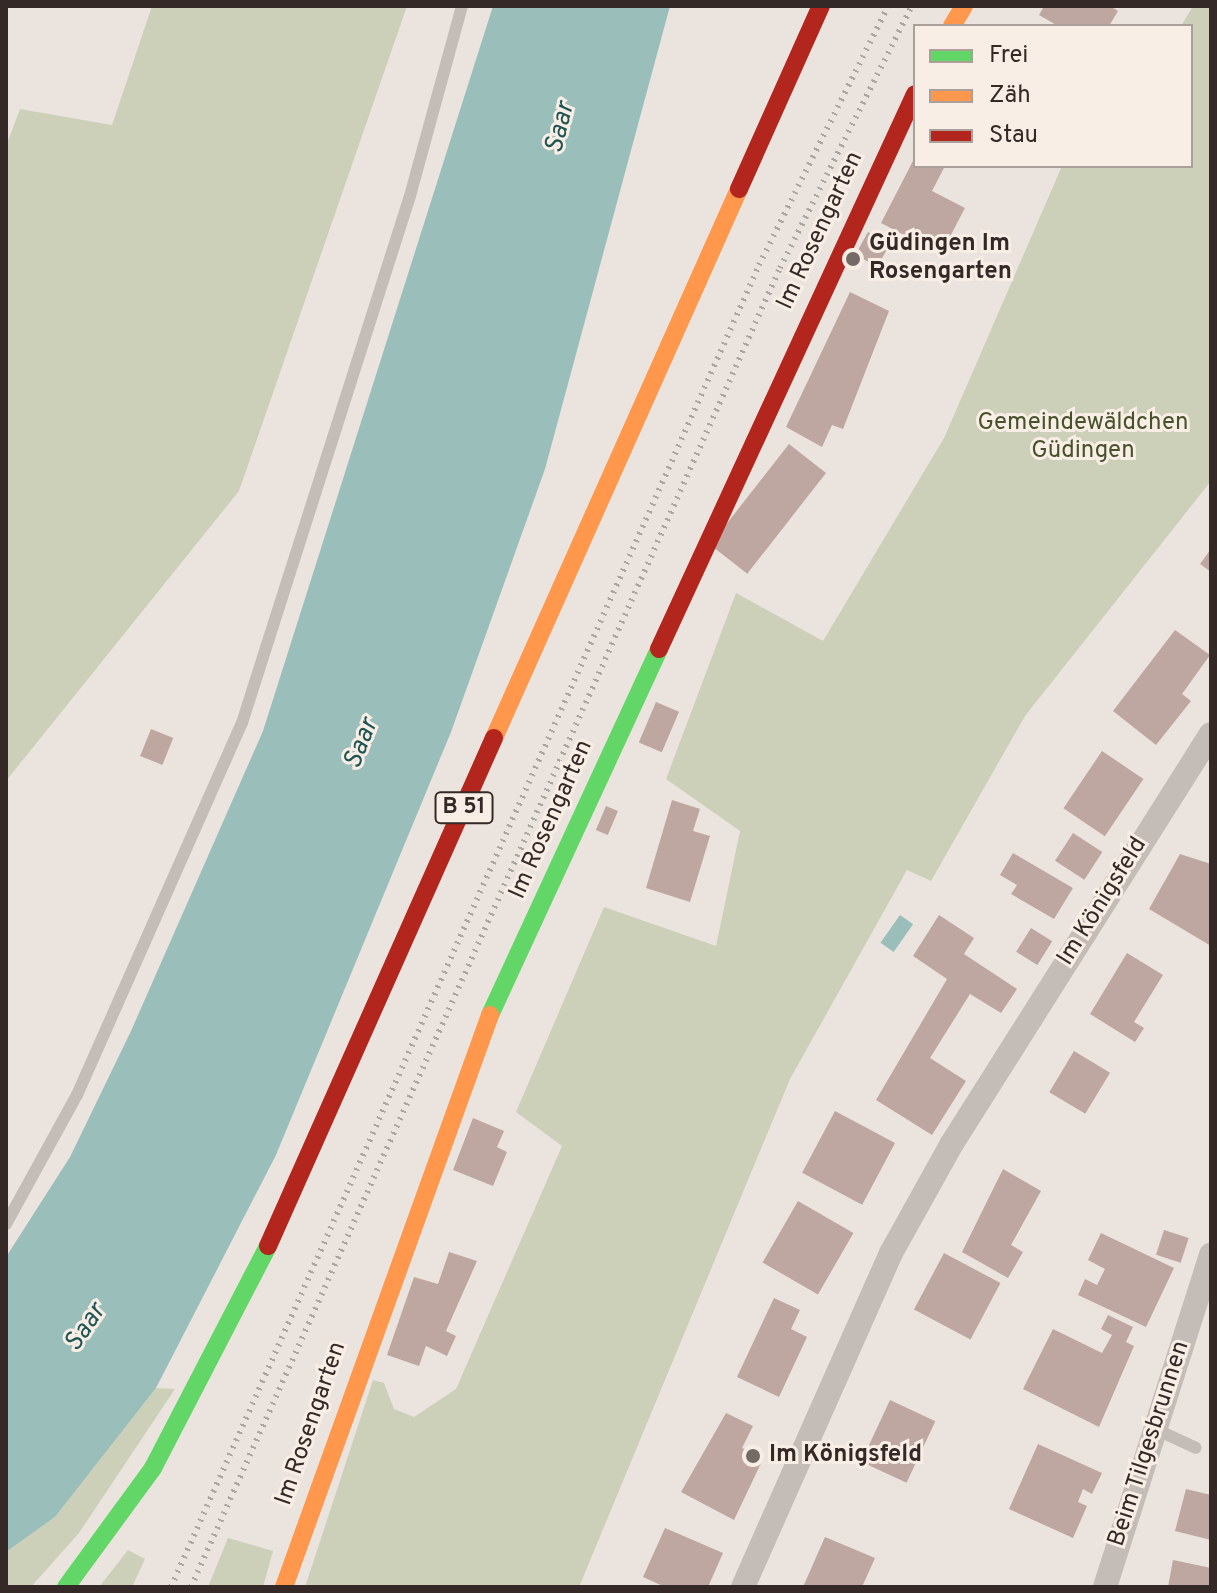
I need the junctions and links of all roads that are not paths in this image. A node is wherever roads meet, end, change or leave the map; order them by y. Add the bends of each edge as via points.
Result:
1 (462, 6) edge
2 (821, 6) edge
3 (964, 6) edge
4 (953, 24) edge
5 (913, 98) edge
6 (1211, 734) edge
7 (6, 1224) edge
8 (1211, 1255) edge
9 (1153, 1428) junction
10 (1196, 1448) dead end
11 (66, 1587) edge
12 (284, 1587) edge
13 (743, 1587) edge
14 (1105, 1587) edge

1 - 7 lane via 401,226 242,723 77,1095
2 - 11 main road, B 51 via 232,1326 153,1468
3 - 4 main road
5 - 12 main road, Im Rosengarten via 470,1058
6 - 13 street, Im Königsfeld via 906,1226
8 - 9 street, Beim Tilgesbrunnen
9 - 10 lane
9 - 14 street, Beim Tilgesbrunnen

